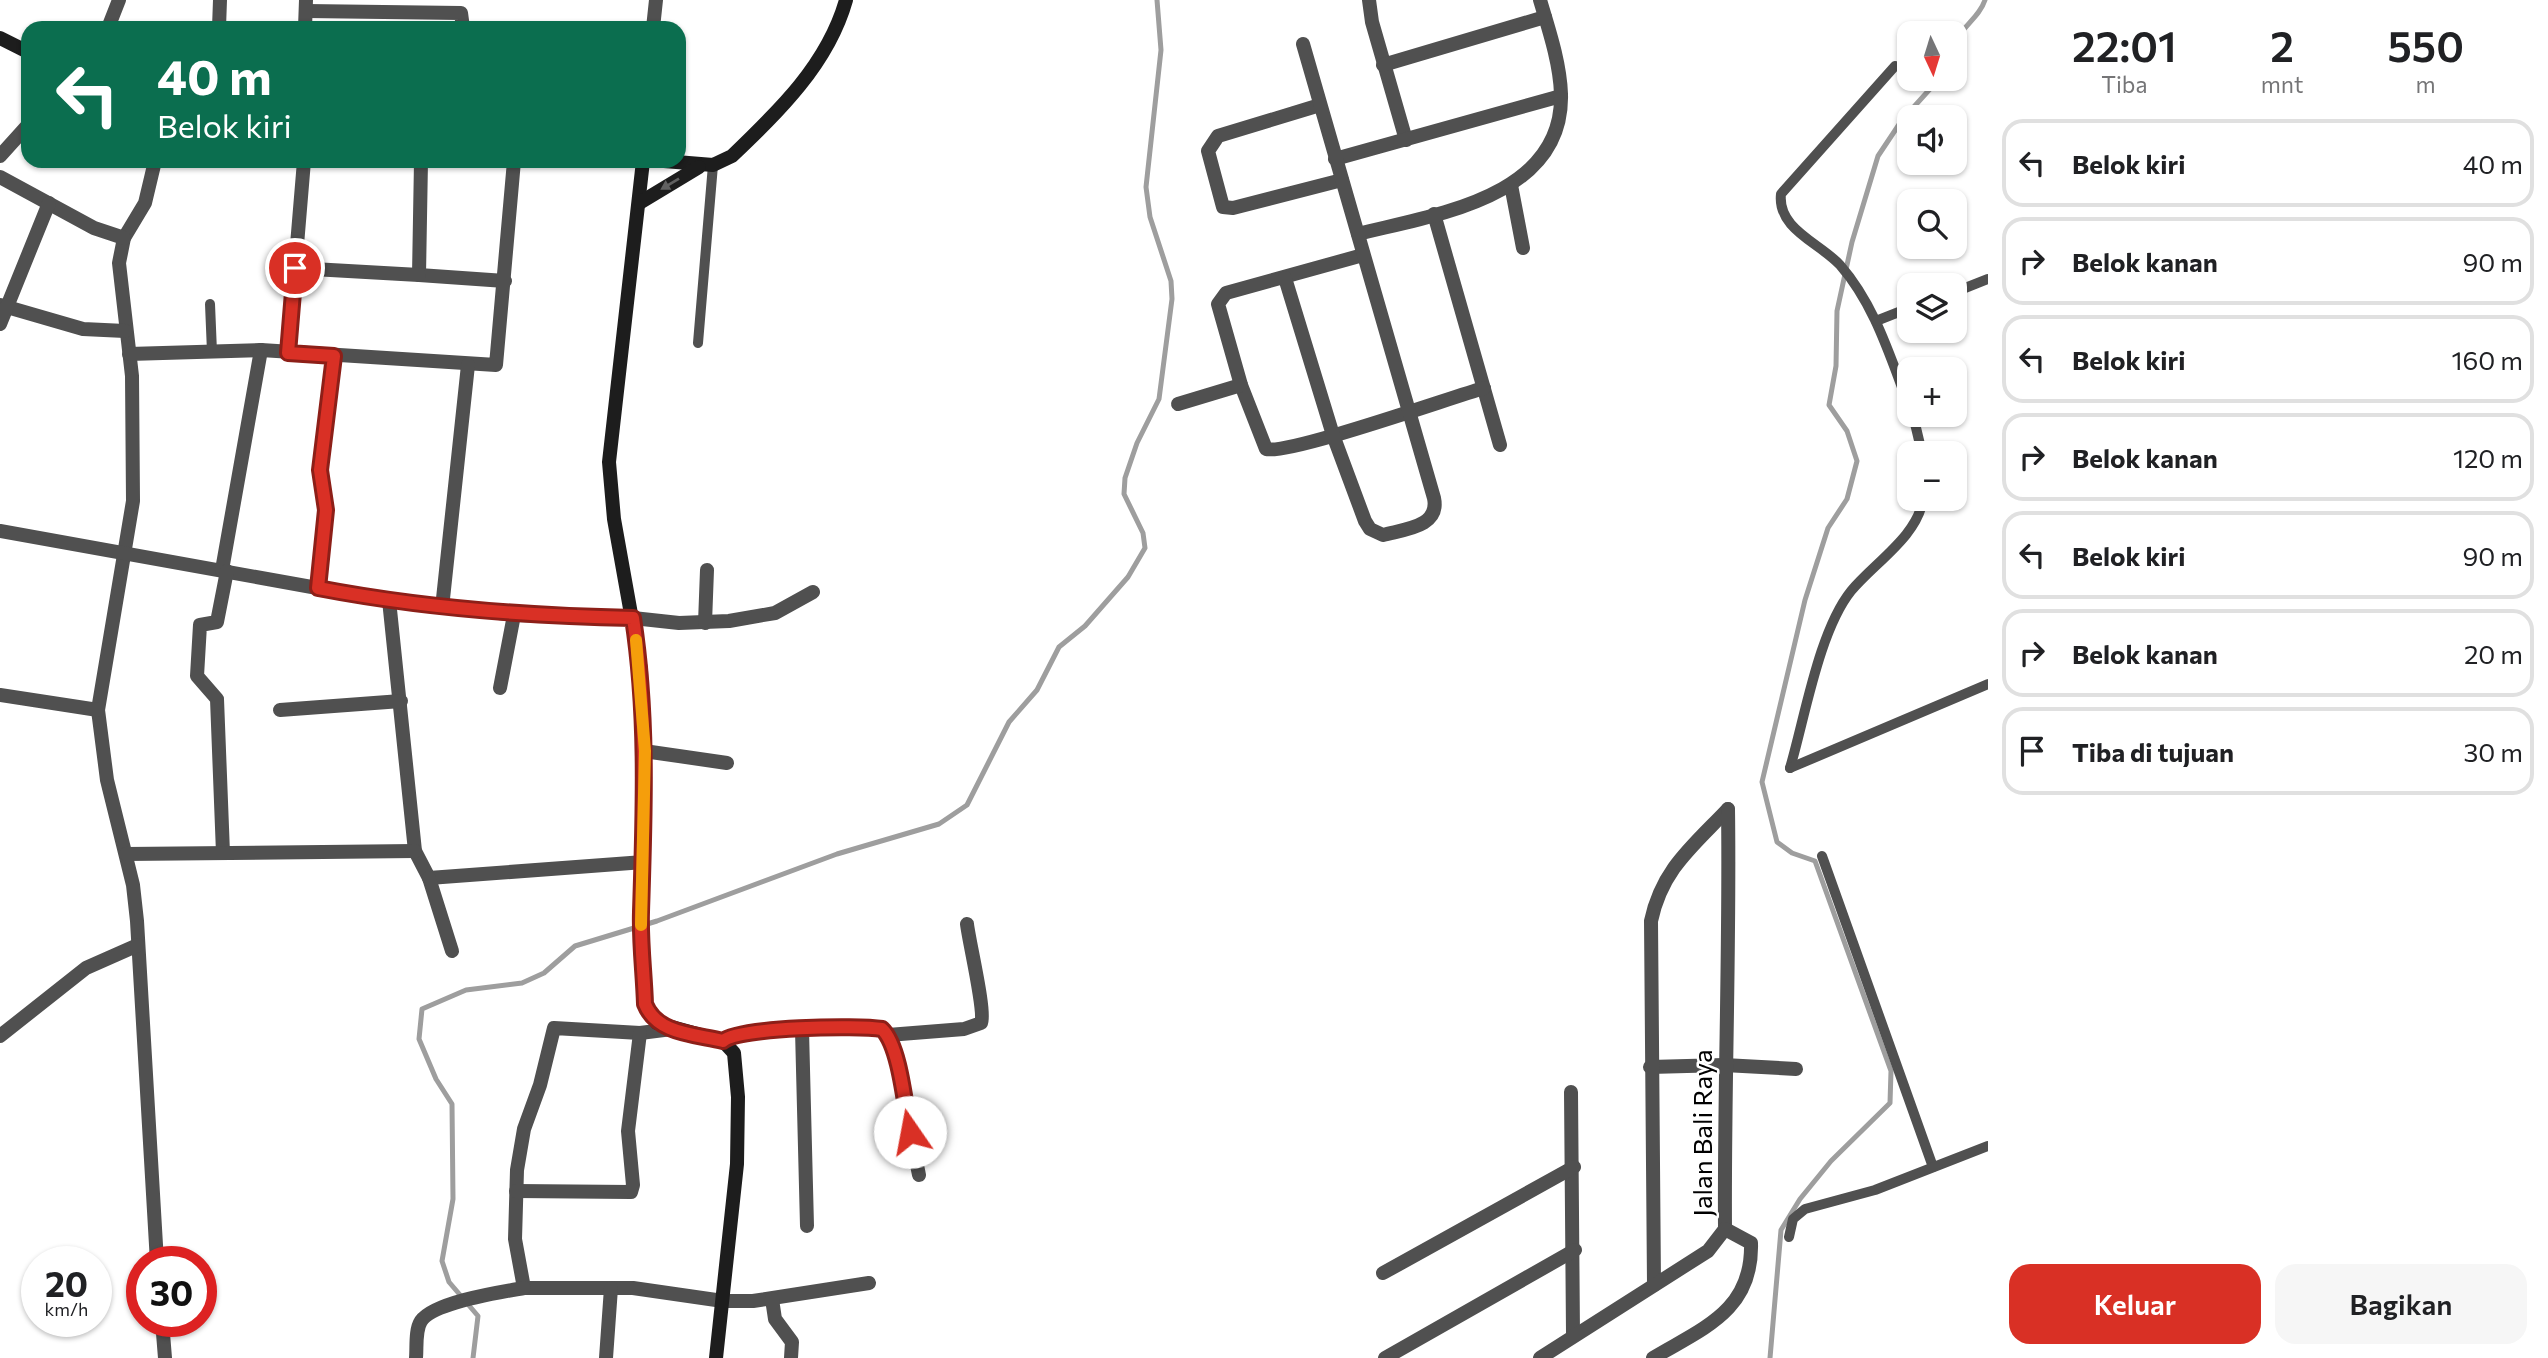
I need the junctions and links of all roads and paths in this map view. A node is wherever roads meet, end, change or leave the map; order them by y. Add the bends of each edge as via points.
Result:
1 (119, 0) edge
2 (220, 0) edge
3 (656, 0) edge
4 (846, 0) edge
5 (1369, 0) edge
6 (1540, 0) edge
7 (306, 5) edge
8 (1545, 17) junction
9 (111, 21) edge
10 (219, 21) edge
11 (462, 21) edge
12 (654, 21) edge
13 (0, 38) edge
14 (1303, 44) dead end
15 (21, 48) edge
16 (1383, 65) junction
17 (1895, 66) dead end
18 (1562, 96) junction
19 (1320, 105) junction
20 (21, 133) edge
21 (1406, 140) junction
22 (0, 156) edge
23 (1335, 159) junction
24 (686, 164) edge
25 (706, 166) junction
26 (153, 168) edge
27 (303, 168) edge
28 (421, 168) edge
29 (513, 168) edge
30 (643, 168) edge
31 (0, 177) edge
32 (1342, 180) junction
33 (1511, 185) junction
34 (49, 202) junction
35 (641, 202) junction
36 (1434, 214) junction
37 (1358, 234) junction
38 (124, 238) junction
39 (1523, 248) dead end
40 (1363, 255) junction
41 (295, 268) junction
42 (419, 275) junction
43 (1284, 278) junction
44 (1988, 279) edge
45 (505, 281) junction
46 (1967, 287) edge
47 (210, 304) dead end
48 (3, 306) edge
49 (1897, 313) edge
50 (1876, 321) junction
51 (0, 324) edge
52 (125, 331) junction
53 (698, 343) dead end
54 (261, 351) junction
55 (212, 352) junction
56 (288, 353) junction
57 (129, 354) junction
58 (334, 356) junction
59 (468, 365) junction
60 (1897, 375) edge
61 (1241, 385) junction
62 (1484, 388) junction
63 (1178, 404) dead end
64 (1409, 410) junction
65 (1333, 435) junction
66 (1500, 445) dead end
67 (1921, 511) edge
68 (0, 531) edge
69 (122, 553) junction
70 (224, 570) junction
71 (707, 570) dead end
72 (318, 588) junction
73 (814, 592) dead end
74 (389, 600) junction
75 (442, 608) junction
76 (514, 615) junction
77 (633, 618) junction
78 (705, 623) junction
79 (1988, 684) edge
80 (500, 688) dead end
81 (0, 695) edge
82 (401, 701) junction
83 (99, 709) junction
84 (280, 710) dead end
85 (645, 751) junction
86 (727, 763) dead end
87 (415, 851) junction
88 (223, 853) junction
89 (126, 854) junction
90 (1822, 856) dead end
91 (644, 862) junction
92 (429, 878) junction
93 (967, 924) dead end
94 (138, 946) junction
95 (452, 951) dead end
96 (672, 1029) junction
97 (802, 1030) junction
98 (640, 1033) junction
99 (888, 1035) junction
100 (0, 1036) edge
101 (723, 1041) junction
102 (1724, 1065) junction
103 (1650, 1067) junction
104 (1796, 1069) dead end
105 (1571, 1092) dead end
106 (1988, 1146) edge
107 (1573, 1167) junction
108 (1933, 1167) junction
109 (919, 1175) dead end
110 (516, 1191) junction
111 (807, 1226) dead end
112 (1725, 1229) junction
113 (1789, 1237) dead end
114 (156, 1246) edge
115 (1575, 1250) junction
116 (1383, 1273) dead end
117 (869, 1283) dead end
118 (1654, 1285) junction
119 (524, 1287) junction
120 (611, 1288) junction
121 (772, 1300) junction
122 (723, 1301) junction
123 (1573, 1334) junction
124 (163, 1337) edge
125 (165, 1358) edge
126 (416, 1358) edge
127 (606, 1358) edge
128 (716, 1358) edge
129 (791, 1358) edge
130 (1385, 1358) edge
131 (1540, 1358) edge
132 (1653, 1358) edge

1 - 9 street
2 - 10 street
3 - 12 street
4 - 25 street via 836,32 819,61 742,147
5 - 16 street
6 - 8 street
7 - 11 street via 461,13
8 - 16 street
8 - 18 street
13 - 15 street
14 - 19 street
16 - 21 street
17 - 50 lane via 1781,194 1780,204 1788,222 1839,264
18 - 21 street
18 - 33 street via 1547,146 1538,161
19 - 23 street
19 - 32 street via 1218,136 1208,151 1219,198 1223,207 1233,208
20 - 22 street
21 - 23 street
23 - 32 street
24 - 25 street
25 -> 35 street
25 - 53 lane
26 - 38 street via 145,203
27 - 41 street
28 - 42 street
29 - 45 street
30 - 35 street
31 - 34 street
32 - 37 street
33 - 36 street
33 - 39 street
34 - 38 street via 94,228
34 - 48 street via 36,242
35 - 77 street via 610,462 614,519
36 - 37 street
36 - 62 street
37 - 40 street
38 - 52 street via 119,275
40 - 43 street
40 - 64 street
41 - 42 street
41 - 56 street
42 - 45 street
43 - 61 street via 1226,293 1219,299
43 - 65 street
44 - 46 lane
45 - 59 street via 498,361 491,366
47 - 55 lane
48 - 51 street
48 - 52 street via 83,328
49 - 50 lane
50 - 60 lane
52 - 57 street
54 - 55 street
54 - 56 street
54 - 70 street
55 - 57 street
56 - 58 street
57 - 69 street via 135,459 133,501
58 - 59 street
58 - 72 street via 320,470 326,510
59 - 75 street
61 - 63 street
61 - 65 street via 1266,449 1279,450
62 - 64 street
62 - 66 street
64 - 65 street
64 - 65 street via 1437,508 1433,518 1422,524 1383,535 1370,529
67 - 79 lane via 1833,618 1790,768
68 - 69 street
69 - 70 street
69 - 83 street
70 - 72 street
70 - 88 street via 218,621 200,625 197,676 217,699
71 - 78 street
72 - 74 street
73 - 78 street via 775,613
74 - 75 street
74 - 82 street
75 - 76 street
76 - 77 street
76 - 80 street
77 - 78 street
77 - 85 street
81 - 83 street
82 - 84 street
82 - 87 street
83 - 89 street via 107,780
85 - 86 street
85 - 91 street
87 - 88 street
87 - 92 street
88 - 89 street
89 - 94 street
90 - 108 lane
91 - 92 street
91 - 96 street via 645,1004 657,1023
92 - 95 street
93 - 99 street via 984,1011 981,1023 964,1029
94 - 100 street via 86,968
94 - 114 street
96 - 98 street
96 - 101 street
97 - 99 street via 871,1027
97 - 101 street via 739,1033
97 - 111 street
98 - 110 street via 554,1028 524,1129
98 - 110 street via 628,1131 631,1192
99 - 109 street
101 - 122 street via 734,1053 738,1110
102 - 103 street
102 - 103 street, Jalan Bali Raya via 1730,948 1728,809 1669,873 1657,895 1651,921
102 - 104 street
102 - 112 street, Jalan Bali Raya
103 - 118 street
105 - 107 street
106 - 108 lane
107 - 115 street
107 - 116 street
108 - 113 lane via 1875,1190 1805,1209 1793,1219
110 - 119 street via 515,1239
112 - 118 street, Jalan Bali Raya via 1708,1251
112 - 132 street via 1751,1243 1737,1301 1725,1314
115 - 123 street
115 - 130 street
117 - 121 street
118 - 123 street, Jalan Bali Raya
119 - 120 street
119 - 126 street via 428,1315 421,1321
120 - 122 street
120 - 127 street
121 - 122 street
121 - 129 street via 775,1319 792,1342
122 - 128 street
123 - 131 street, Jalan Bali Raya
124 - 125 street

